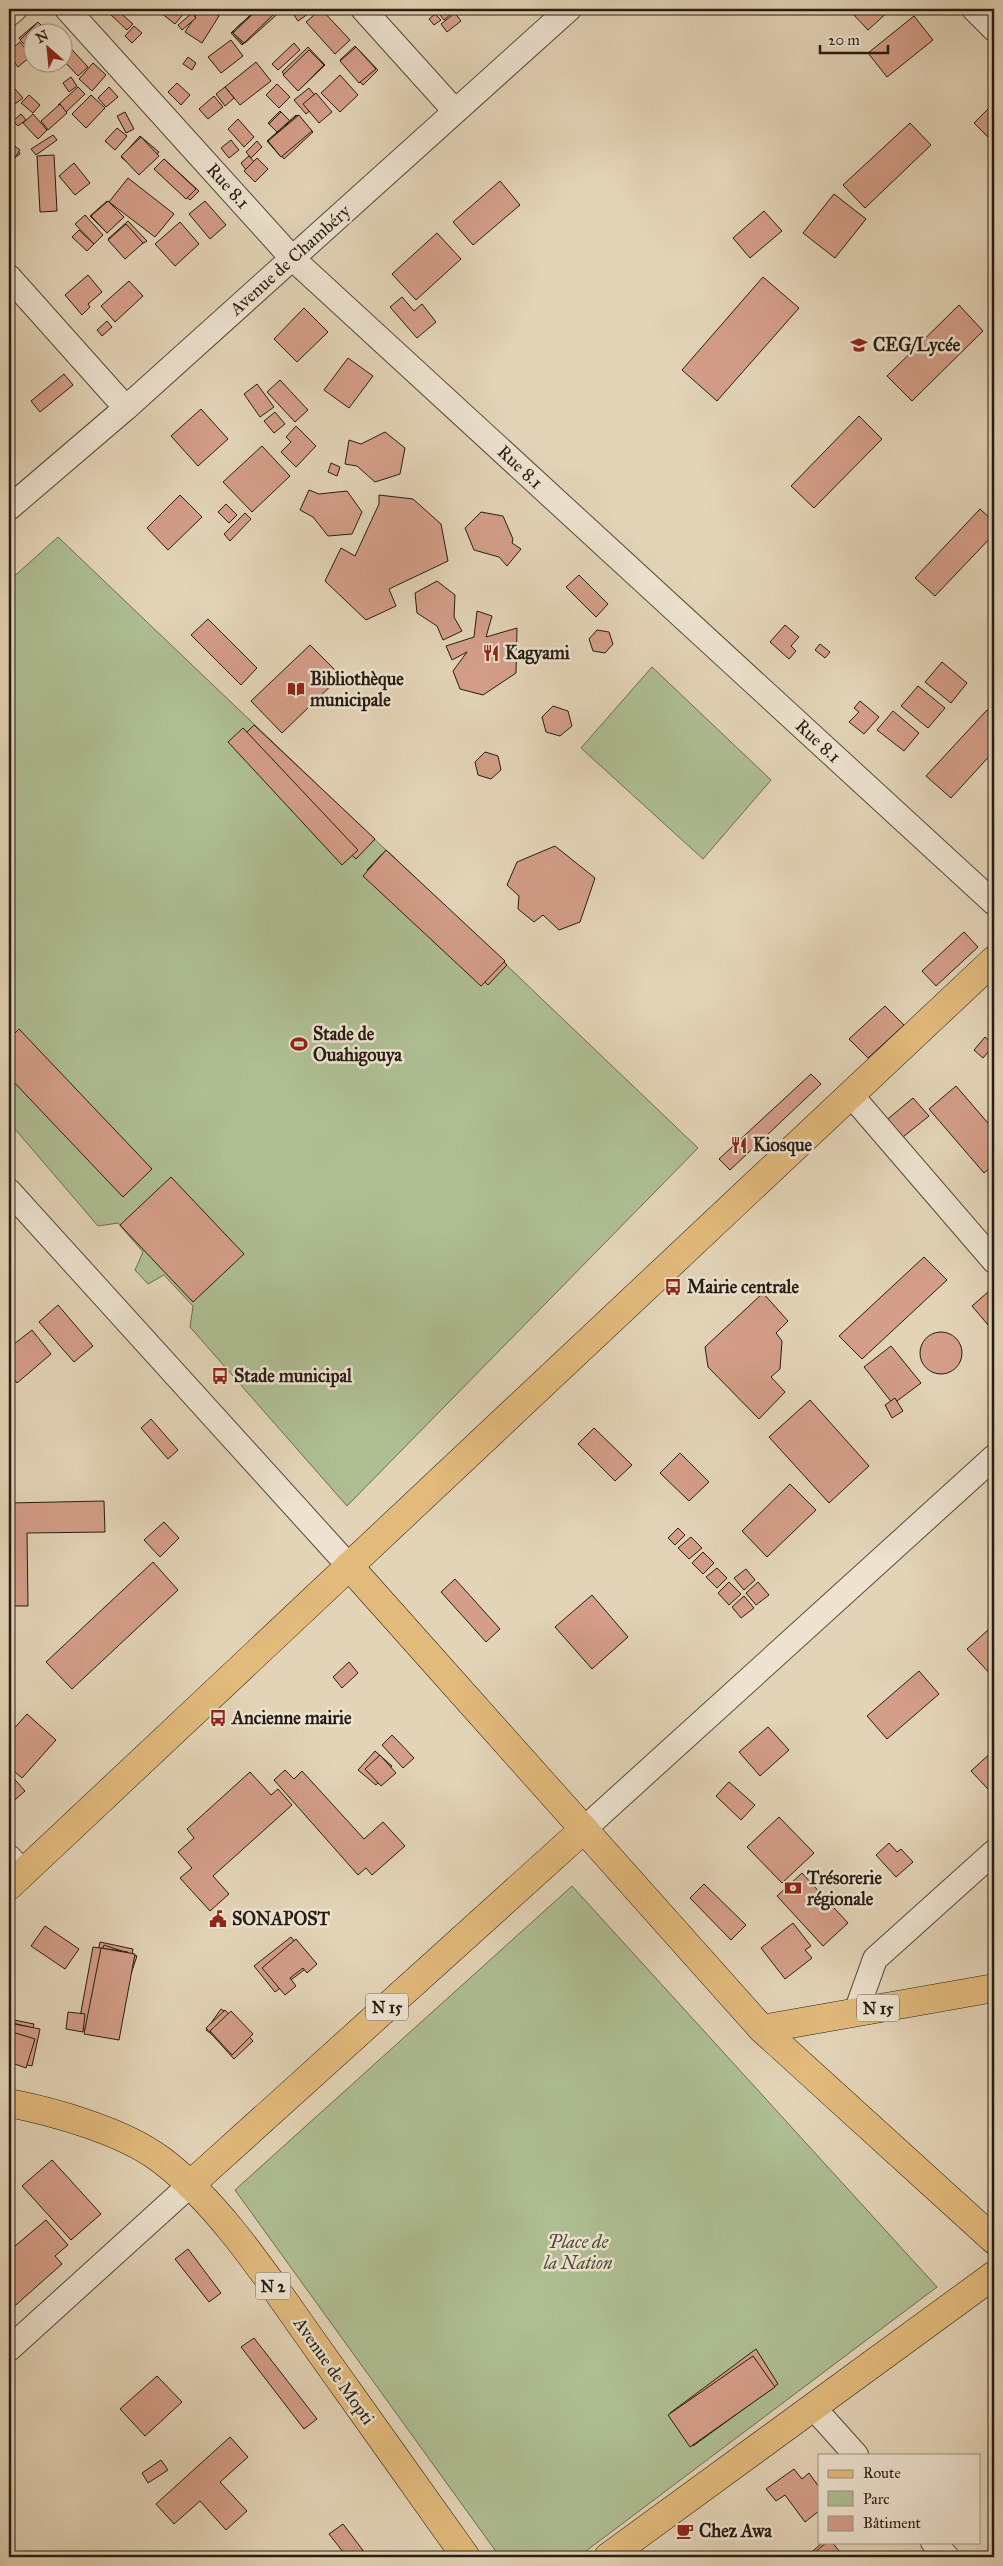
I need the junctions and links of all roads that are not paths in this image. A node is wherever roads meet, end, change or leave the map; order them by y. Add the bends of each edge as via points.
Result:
1 (15, 9) edge
2 (67, 9) edge
3 (363, 9) edge
4 (569, 9) edge
5 (974, 9) edge
6 (9, 14) edge
7 (994, 29) edge
8 (455, 111) junction
9 (292, 258) junction
10 (9, 277) edge
11 (126, 408) junction
12 (9, 508) edge
13 (994, 903) edge
14 (994, 960) edge
15 (851, 1095) junction
16 (9, 1191) edge
17 (994, 1261) edge
18 (994, 1458) edge
19 (349, 1566) junction
20 (584, 1828) junction
21 (994, 1852) edge
22 (13, 1871) edge
23 (994, 1988) edge
24 (856, 2012) junction
25 (762, 2029) junction
26 (9, 2103) edge
27 (190, 2186) junction
28 (994, 2240) edge
29 (994, 2275) edge
30 (9, 2349) edge
31 (814, 2407) junction
32 (855, 2454) edge
33 (935, 2544) edge
34 (466, 2557) edge
35 (608, 2557) edge
36 (947, 2557) edge

1 - 6 street
2 - 9 street, Rue 8.1
3 - 8 street
4 - 8 street, Avenue de Chambéry
5 - 7 street
8 - 9 street, Avenue de Chambéry
9 - 11 street, Avenue de Chambéry
9 - 13 street, Rue 8.1
10 - 11 street
11 - 12 street, Avenue de Chambéry
14 - 15 main road
15 - 17 street
15 - 19 main road
16 - 19 street
18 - 20 street
19 - 20 main road
19 - 22 main road
20 - 25 main road
20 - 27 main road, N 15
21 - 24 street via 875,1959
23 - 24 main road, N 15
24 - 25 main road, N 15
25 - 28 main road
26 - 27 main road, Avenue de Mopti / N 2 via 46,2110 124,2138 160,2159
27 - 30 street
27 - 34 main road, Avenue de Mopti / N 2 via 247,2249
29 - 31 main road
31 - 32 street
31 - 35 main road
33 - 36 street

